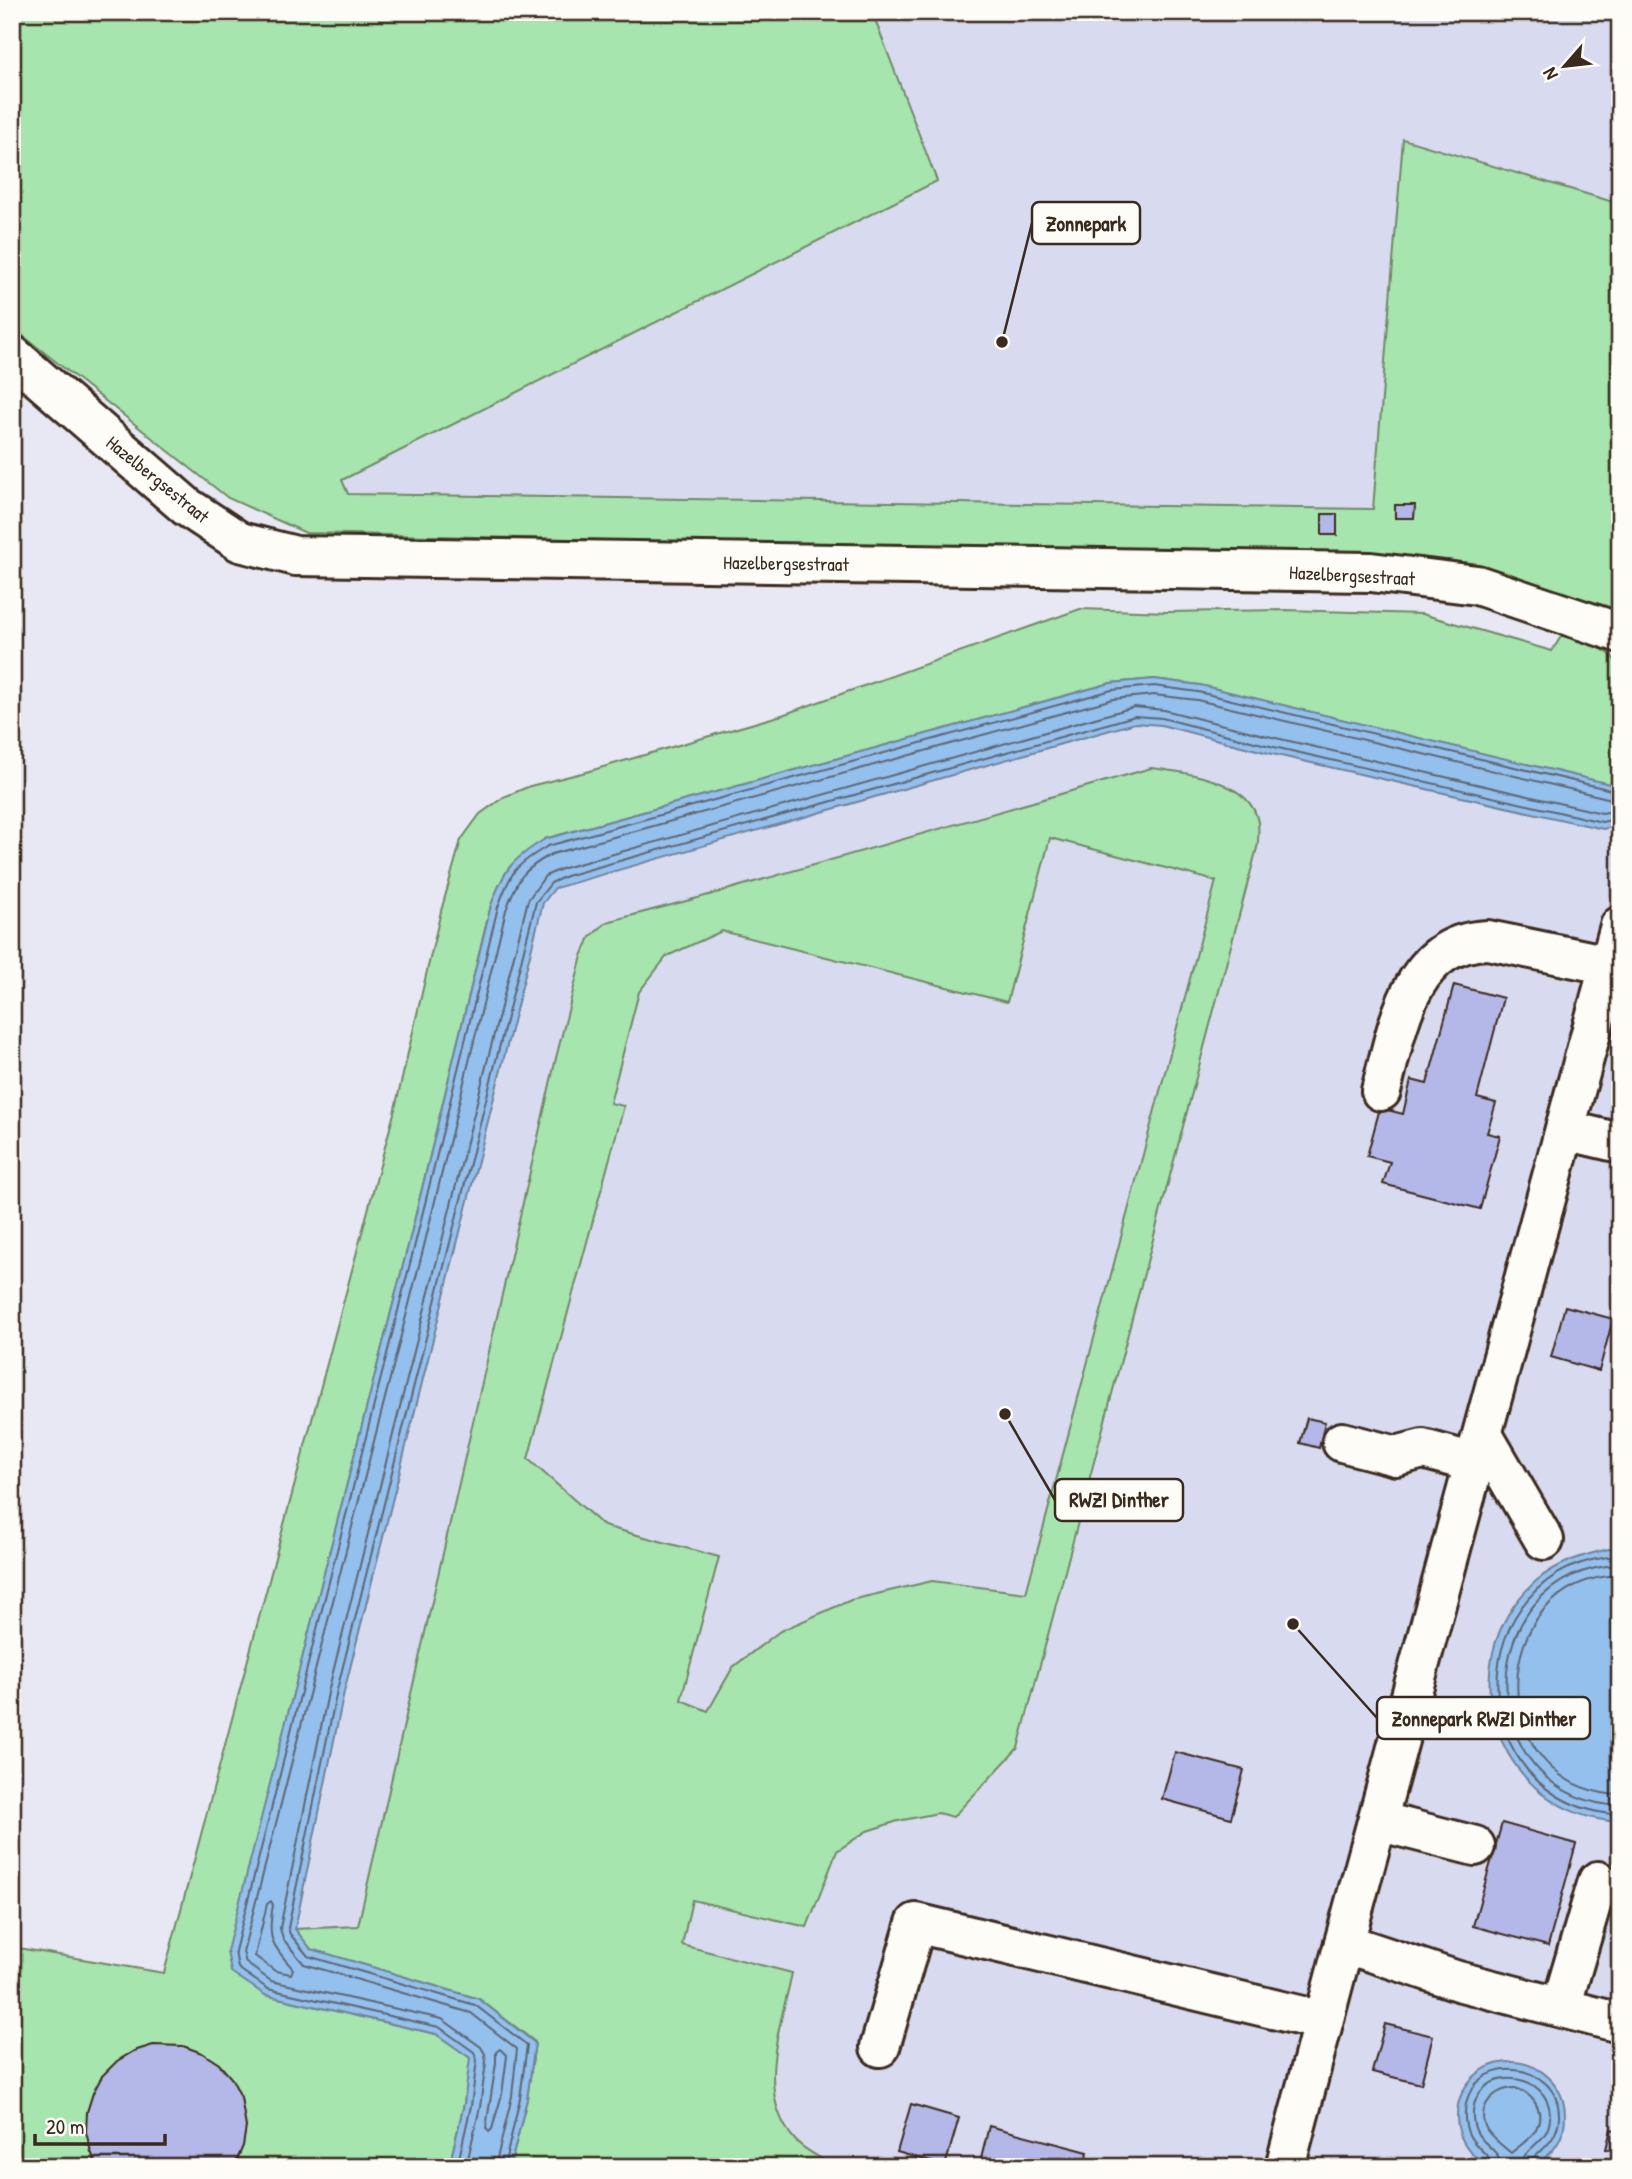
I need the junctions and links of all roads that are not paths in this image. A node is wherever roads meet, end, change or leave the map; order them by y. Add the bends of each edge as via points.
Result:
1 (12, 355) edge
2 (1620, 633) edge
3 (1620, 926) edge
4 (1609, 965) junction
5 (1381, 1091) dead end
6 (1565, 1130) junction
7 (1620, 1143) edge
8 (1342, 1442) dead end
9 (1479, 1449) junction
10 (1544, 1540) dead end
11 (1378, 1821) junction
12 (1475, 1846) dead end
13 (1598, 1881) dead end
14 (1344, 1943) junction
15 (1561, 2007) junction
16 (1323, 2021) junction
17 (1620, 2023) edge
18 (880, 2047) dead end
19 (1285, 2167) edge

1 - 2 street, Hazelbergsestraat via 187,507 240,542 296,556 1371,572 1477,585
3 - 4 street
4 - 5 street via 1488,940 1449,949 1432,962 1408,998
4 - 6 street
6 - 7 street
6 - 9 street
8 - 9 street via 1396,1456 1423,1448
9 - 10 street
9 - 11 street
11 - 12 street
11 - 14 street
13 - 15 street
14 - 15 street
14 - 16 street
15 - 17 street
16 - 18 street via 916,1923
16 - 19 street

